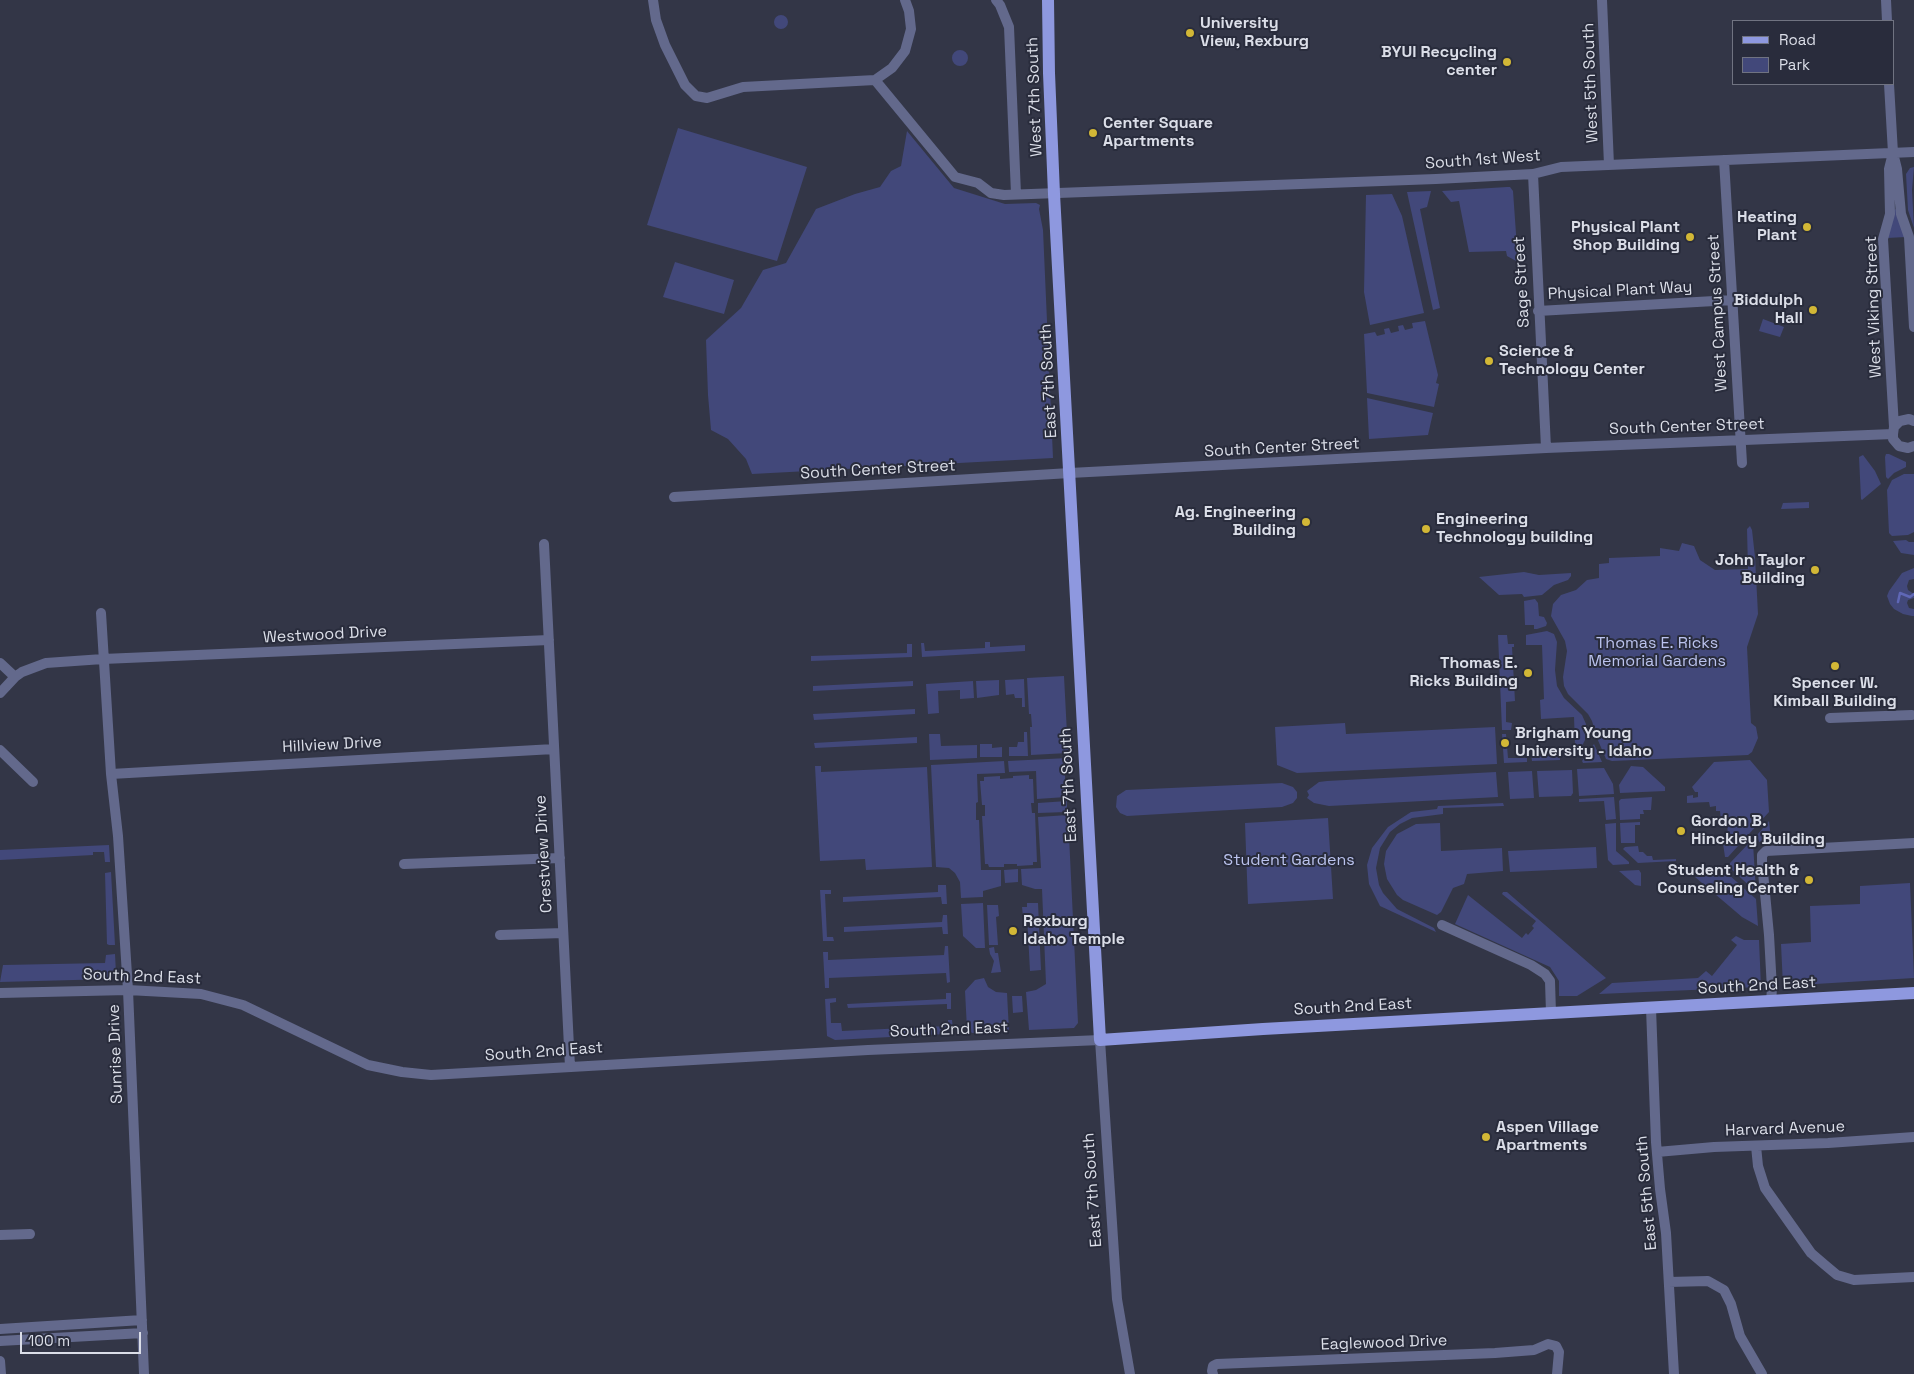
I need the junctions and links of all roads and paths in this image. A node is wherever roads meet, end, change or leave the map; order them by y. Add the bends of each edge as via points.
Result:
1 (653, 0) edge
2 (905, 0) edge
3 (996, 0) edge
4 (1048, 0) edge
5 (1602, 0) edge
6 (1886, 0) edge
7 (1887, 20) edge
8 (875, 80) junction
9 (1889, 85) edge
10 (1914, 152) edge
11 (1893, 153) junction
12 (1724, 160) junction
13 (1609, 164) junction
14 (1533, 174) junction
15 (1016, 194) junction
16 (1054, 194) junction
17 (1732, 300) junction
18 (1538, 311) junction
19 (1914, 327) edge
20 (1914, 421) edge
21 (1893, 431) junction
22 (1740, 440) junction
23 (1914, 446) edge
24 (1546, 448) junction
25 (1742, 463) dead end
26 (1070, 473) junction
27 (674, 497) dead end
28 (544, 544) dead end
29 (101, 613) dead end
30 (549, 640) junction
31 (103, 659) junction
32 (0, 663) edge
33 (15, 677) junction
34 (0, 693) edge
35 (1913, 715) edge
36 (1830, 718) dead end
37 (554, 749) junction
38 (0, 750) edge
39 (111, 774) junction
40 (34, 782) dead end
41 (1911, 843) edge
42 (560, 858) junction
43 (404, 864) dead end
44 (1442, 925) dead end
45 (563, 933) junction
46 (500, 935) dead end
47 (128, 990) junction
48 (0, 993) edge
49 (1914, 993) edge
50 (1771, 1001) junction
51 (1651, 1008) junction
52 (1551, 1013) junction
53 (1100, 1040) junction
54 (570, 1067) junction
55 (1914, 1137) edge
56 (1756, 1146) junction
57 (1657, 1152) junction
58 (30, 1234) dead end
59 (0, 1236) edge
60 (1914, 1277) edge
61 (1669, 1282) junction
62 (142, 1320) junction
63 (0, 1329) edge
64 (143, 1333) junction
65 (0, 1341) edge
66 (0, 1361) edge
67 (1213, 1371) edge
68 (1, 1374) edge
69 (144, 1374) edge
70 (1130, 1374) edge
71 (1556, 1374) edge
72 (1674, 1374) edge
73 (1762, 1374) edge

1 - 8 street via 665,45 685,85 696,96 707,98 743,88
2 - 8 street via 910,11 911,30 905,51 892,68
3 - 15 street via 1009,26
4 - 16 main road, West 7th South
5 - 13 street, West 5th South
6 - 7 street
8 - 15 street, South 1st West via 955,177 978,184 991,193
9 - 11 street
10 - 11 street, South 1st West
11 - 12 street, South 1st West
11 - 19 street via 1901,214 1909,237
11 - 21 street, West Viking Street via 1889,169 1890,214 1883,239
12 - 13 street, South 1st West
12 - 17 street, West Campus Street
13 - 14 street, South 1st West via 1561,167
14 - 16 street, South 1st West
14 - 18 street, Sage Street
15 - 16 street, South 1st West
16 - 26 main road, East 7th South
17 - 18 street, Physical Plant Way
17 - 22 street, West Campus Street
18 - 24 street, Sage Street
20 - 21 street, South Center Street via 1904,419 1896,424
21 - 22 street, South Center Street
21 - 23 street via 1893,439 1899,446
22 - 24 street, South Center Street
22 - 25 street, West Campus Street
24 - 26 street, South Center Street
26 - 27 street, South Center Street
26 - 53 main road, East 7th South
28 - 30 street, Crestview Drive
29 - 31 street, Sunrise Drive
30 - 31 street, Westwood Drive
30 - 37 street, Crestview Drive
31 - 33 street, Westwood Drive via 46,663
31 - 39 street, Sunrise Drive
32 - 33 street
33 - 34 street
35 - 36 street
37 - 39 street, Hillview Drive
37 - 42 street, Crestview Drive
38 - 40 street
39 - 47 street, Sunrise Drive
41 - 50 street via 1766,851 1762,862
42 - 43 street
42 - 45 street, Crestview Drive
44 - 52 street via 1545,974 1550,980
45 - 46 street
45 - 54 street, Crestview Drive
47 - 48 street, South 2nd East
47 - 54 street, South 2nd East via 172,991 221,998 368,1065 402,1072 440,1074
47 - 62 street, Sunrise Drive
49 - 50 main road, South 2nd East
50 - 51 main road, South 2nd East
51 - 52 main road, South 2nd East
51 - 57 street, East 5th South
52 - 53 main road, South 2nd East
53 - 54 street, South 2nd East
53 - 70 street, East 7th South via 1117,1299
55 - 56 street, Harvard Avenue
56 - 57 street, Harvard Avenue
56 - 60 street via 1765,1188 1811,1253 1825,1265 1838,1275 1854,1280
57 - 61 street, East 5th South
58 - 59 street
61 - 72 street, East 5th South
61 - 73 street via 1708,1281 1720,1286 1731,1304 1740,1336
62 - 63 street
62 - 64 street, Sunrise Drive
64 - 65 street
64 - 69 street, Sunrise Drive
66 - 68 street
67 - 71 street, Eaglewood Drive via 1217,1364 1495,1353 1534,1350 1548,1344 1557,1346 1559,1352

